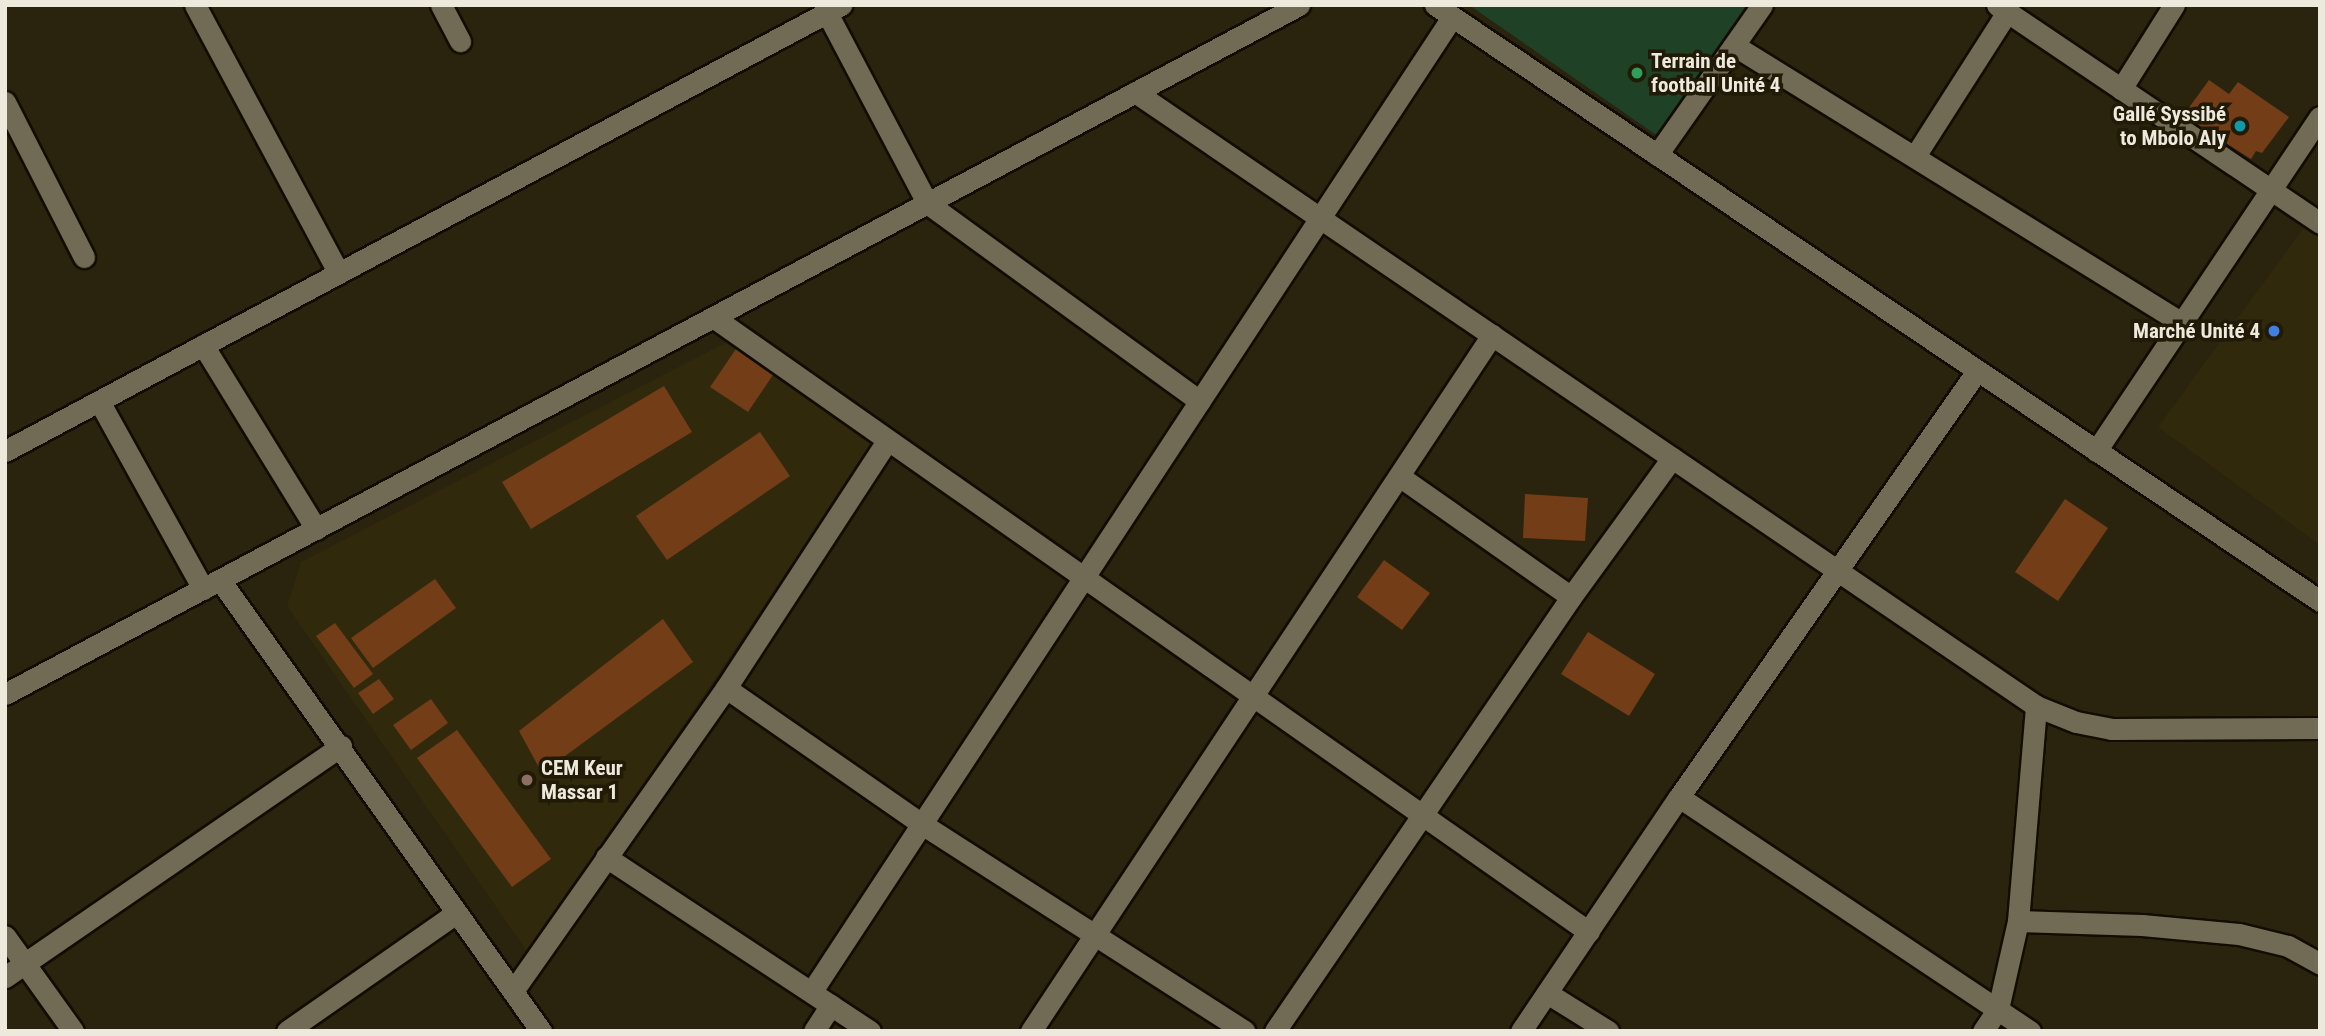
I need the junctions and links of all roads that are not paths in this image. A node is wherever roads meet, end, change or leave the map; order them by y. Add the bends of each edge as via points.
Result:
1 (195, 5) edge
2 (441, 5) edge
3 (1299, 5) edge
4 (1762, 5) edge
5 (2174, 5) edge
6 (834, 9) edge
7 (2002, 9) edge
8 (1444, 11) edge
9 (460, 41) dead end
10 (1735, 46) junction
11 (2121, 89) junction
12 (1135, 92) junction
13 (5, 102) edge
14 (2320, 117) edge
15 (1657, 155) junction
16 (1915, 156) junction
17 (2270, 190) junction
18 (927, 203) junction
19 (1321, 219) junction
20 (2320, 223) edge
21 (84, 257) dead end
22 (339, 273) junction
23 (713, 317) junction
24 (2182, 323) junction
25 (1492, 335) junction
26 (203, 345) junction
27 (1977, 371) junction
28 (99, 401) junction
29 (1200, 401) junction
30 (887, 441) junction
31 (5, 451) edge
32 (2096, 451) junction
33 (1672, 458) junction
34 (1399, 476) junction
35 (316, 528) junction
36 (1838, 571) junction
37 (1085, 579) junction
38 (211, 584) junction
39 (1571, 597) junction
40 (2320, 601) edge
41 (726, 688) junction
42 (5, 694) edge
43 (1253, 696) junction
44 (2036, 706) junction
45 (2320, 728) edge
46 (341, 746) junction
47 (1679, 797) junction
48 (1421, 814) junction
49 (922, 824) junction
50 (606, 857) junction
51 (456, 913) junction
52 (2018, 921) junction
53 (1589, 932) junction
54 (5, 936) edge
55 (1095, 936) junction
56 (24, 964) junction
57 (2320, 964) edge
58 (5, 977) edge
59 (513, 991) junction
60 (812, 992) junction
61 (1547, 993) junction
62 (831, 1005) junction
63 (1998, 1009) junction
64 (73, 1031) edge
65 (287, 1031) edge
66 (541, 1031) edge
67 (814, 1031) edge
68 (870, 1031) edge
69 (1031, 1031) edge
70 (1244, 1031) edge
71 (1275, 1031) edge
72 (1521, 1031) edge
73 (1608, 1031) edge
74 (1983, 1031) edge
75 (2030, 1031) edge

1 - 22 street
2 - 9 street
3 - 12 street
4 - 10 street
5 - 11 street
6 - 18 street
6 - 22 street
7 - 11 street
7 - 16 street
8 - 15 street
8 - 19 street
10 - 15 street
10 - 16 street
11 - 17 street
12 - 18 street
12 - 19 street
13 - 21 street
14 - 17 street
15 - 27 street
16 - 24 street
17 - 20 street
17 - 24 street
18 - 23 street
18 - 29 street
19 - 25 street
19 - 29 street
22 - 26 street
23 - 30 street
23 - 35 street
24 - 32 street
25 - 33 street
25 - 34 street
26 - 28 street
26 - 35 street
27 - 32 street
27 - 36 street
28 - 31 street
28 - 38 street
29 - 37 street
30 - 37 street
30 - 41 street
32 - 40 street
33 - 36 street
33 - 39 street
34 - 39 street
34 - 43 street
35 - 38 street
36 - 44 street
36 - 47 street
37 - 43 street
37 - 49 street
38 - 42 street
38 - 46 street
39 - 48 street
41 - 49 street
41 - 50 street
43 - 48 street
43 - 55 street
44 - 45 street via 2076,722 2111,729
44 - 52 street
46 - 51 street
46 - 56 street
47 - 53 street
47 - 63 street
48 - 53 street
48 - 71 street
49 - 55 street
49 - 60 street
50 - 59 street
50 - 60 street
51 - 59 street
51 - 65 street
52 - 57 street via 2239,934 2288,946
52 - 63 street
53 - 61 street
54 - 56 street
55 - 69 street
55 - 70 street
56 - 58 street
56 - 64 street
59 - 66 street
60 - 62 street
61 - 72 street
61 - 73 street
62 - 67 street
62 - 68 street
63 - 74 street
63 - 75 street

